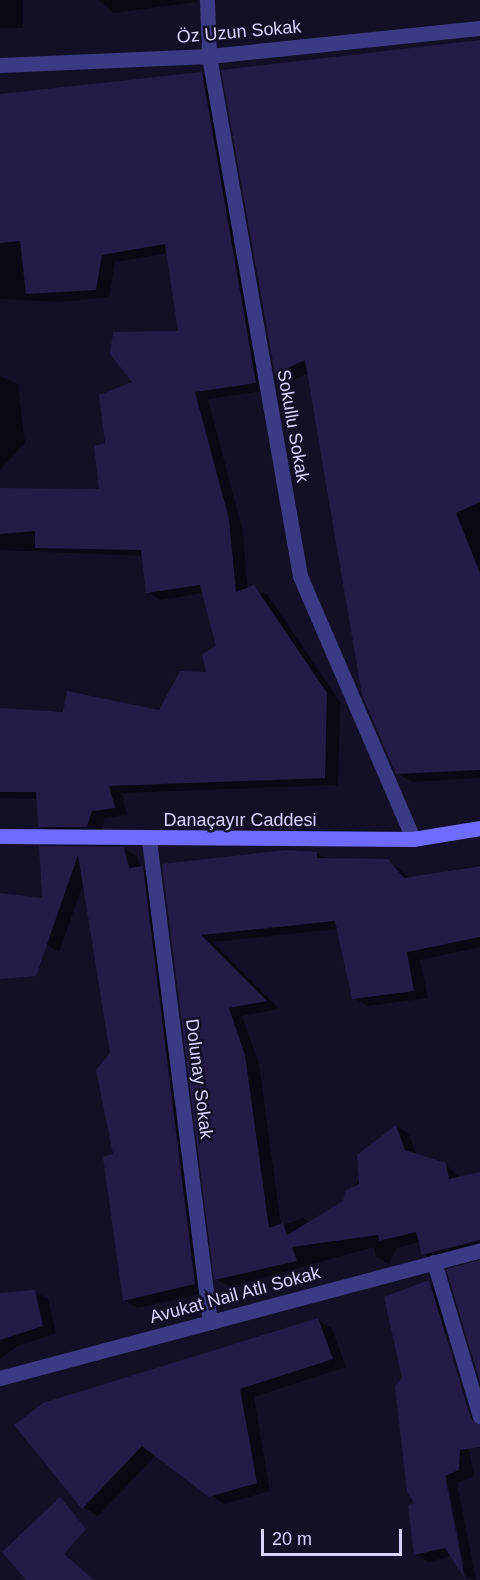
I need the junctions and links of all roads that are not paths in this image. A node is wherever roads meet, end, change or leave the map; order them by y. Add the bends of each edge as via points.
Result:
1 (207, 0) edge
2 (480, 28) edge
3 (209, 56) junction
4 (0, 65) edge
5 (480, 828) edge
6 (0, 836) edge
7 (413, 839) junction
8 (149, 840) junction
9 (480, 1250) edge
10 (434, 1262) junction
11 (210, 1322) junction
12 (0, 1378) edge
13 (480, 1416) edge

1 - 3 street, Sokullu Sokak
2 - 3 street, Öz Uzun Sokak
3 - 4 street, Öz Uzun Sokak
3 - 7 street, Sokullu Sokak via 300,576
5 - 7 street, Danaçayır Caddesi
6 - 8 street, Danaçayır Caddesi
7 - 8 street, Danaçayır Caddesi
8 - 11 street, Dolunay Sokak
9 - 10 street, Avukat Nail Atlı Sokak
10 - 11 street, Avukat Nail Atlı Sokak
10 - 13 street
11 - 12 street, Avukat Nail Atlı Sokak

